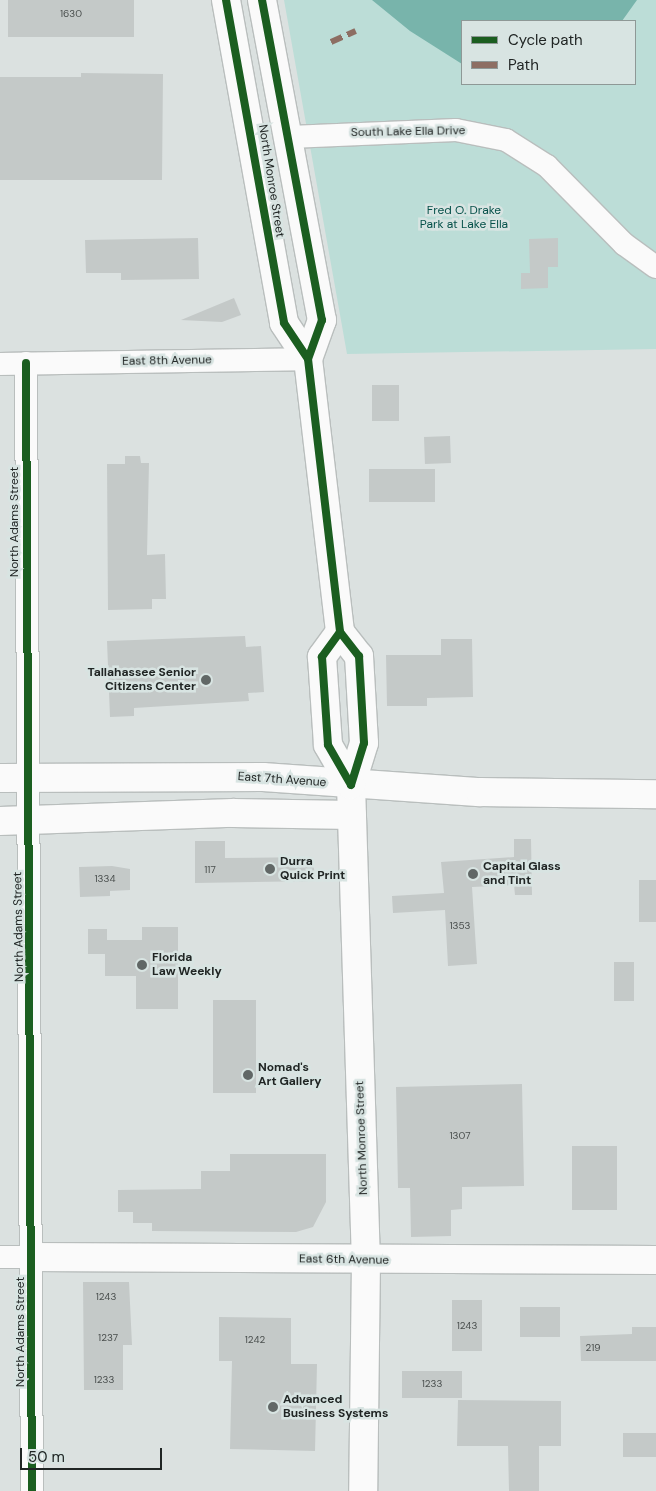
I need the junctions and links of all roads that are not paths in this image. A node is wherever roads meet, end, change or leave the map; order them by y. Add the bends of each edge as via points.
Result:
1 (226, 0) edge
2 (262, 0) edge
3 (253, 137) junction
4 (290, 137) junction
5 (656, 267) edge
6 (308, 359) junction
7 (26, 363) junction
8 (0, 364) edge
9 (340, 632) junction
10 (209, 776) junction
11 (28, 777) junction
12 (0, 778) edge
13 (351, 785) junction
14 (656, 794) edge
15 (210, 814) junction
16 (352, 815) junction
17 (29, 820) junction
18 (0, 821) edge
19 (32, 1256) junction
20 (0, 1257) edge
21 (656, 1260) edge
22 (366, 1261) junction
23 (32, 1491) edge
24 (363, 1491) edge

1 - 3 main road, North Monroe Street
2 - 4 main road, North Monroe Street
3 - 4 main road
3 - 6 main road, North Monroe Street via 284,323
4 - 5 street, South Lake Ella Drive via 456,130 506,140 547,166 624,244
4 - 6 main road, North Monroe Street via 322,320
6 - 7 street, East 8th Avenue
6 - 9 main road, North Monroe Street
7 - 8 street, East 8th Avenue
7 - 11 street, North Adams Street
9 - 13 main road, North Monroe Street via 359,656 364,743
9 - 13 main road, North Monroe Street via 322,657 328,744
10 - 11 main road, East 7th Avenue
10 - 13 main road, East 7th Avenue
10 - 15 main road
11 - 12 main road, East 7th Avenue
11 - 17 street, North Adams Street
13 - 14 main road, East 7th Avenue via 480,792
13 - 16 main road, North Monroe Street
15 - 16 main road
15 - 17 main road
16 - 22 main road, North Monroe Street
17 - 18 main road
17 - 19 street, North Adams Street
19 - 20 street
19 - 22 main road, East 6th Avenue
19 - 23 street, North Adams Street
21 - 22 main road, East 6th Avenue
22 - 24 main road, North Monroe Street

